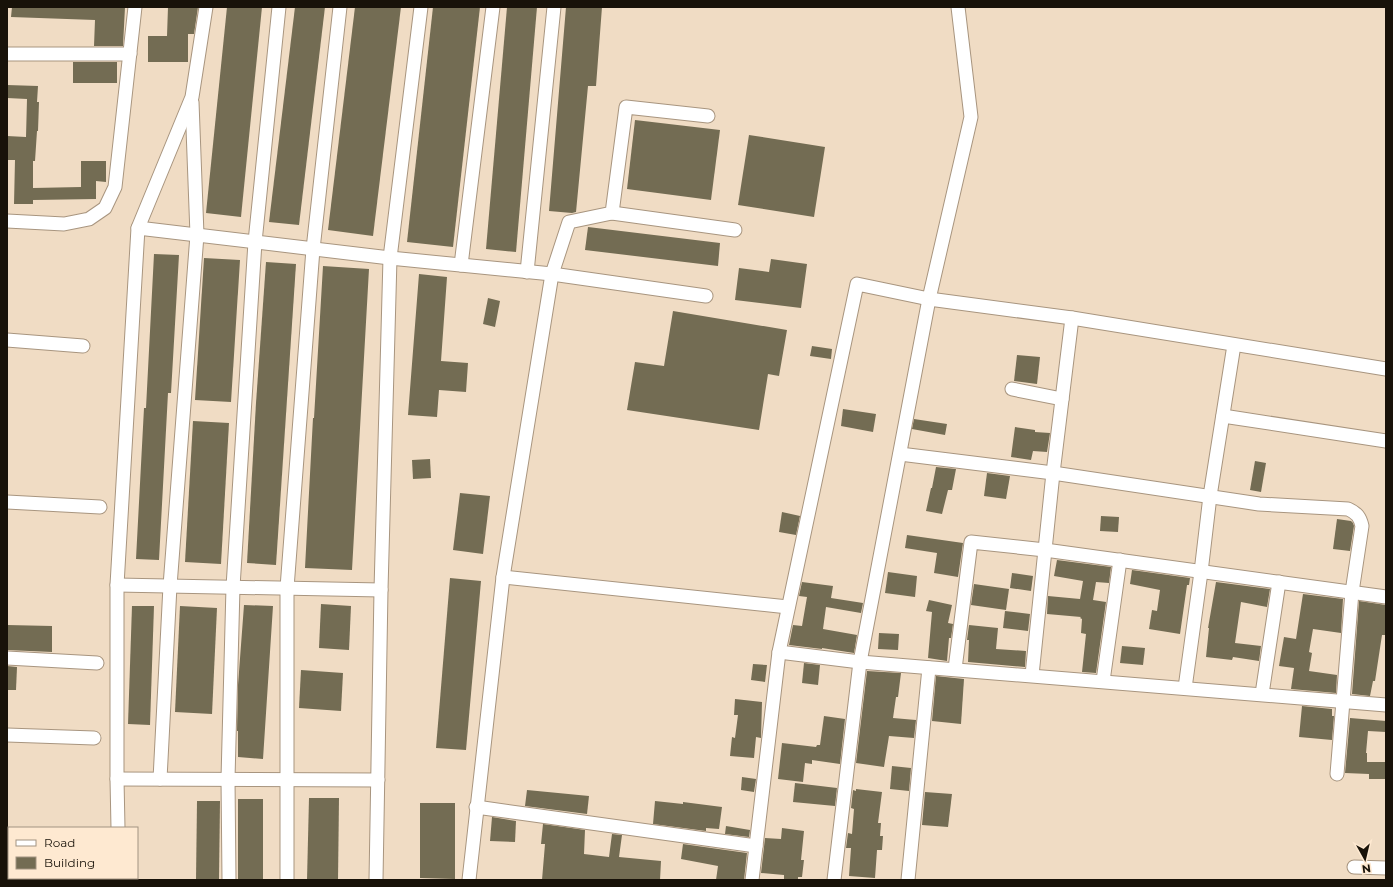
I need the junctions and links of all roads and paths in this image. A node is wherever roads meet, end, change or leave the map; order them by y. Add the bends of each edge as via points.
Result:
1 (135, 7) edge
2 (206, 7) edge
3 (279, 7) edge
4 (340, 7) edge
5 (421, 7) edge
6 (493, 7) edge
7 (554, 7) edge
8 (958, 7) edge
9 (7, 54) edge
10 (130, 54) junction
11 (192, 97) junction
12 (708, 116) dead end
13 (612, 213) junction
14 (7, 221) edge
15 (138, 228) junction
16 (735, 230) dead end
17 (197, 235) junction
18 (255, 242) junction
19 (313, 249) junction
20 (390, 258) junction
21 (461, 265) junction
22 (527, 272) junction
23 (552, 274) junction
24 (706, 296) dead end
25 (929, 299) junction
26 (1072, 318) junction
27 (7, 340) edge
28 (1234, 345) junction
29 (83, 346) dead end
30 (1386, 369) edge
31 (1012, 389) dead end
32 (1062, 399) junction
33 (1223, 416) junction
34 (1386, 441) edge
35 (900, 454) junction
36 (1053, 473) junction
37 (1210, 496) junction
38 (7, 502) edge
39 (100, 507) dead end
40 (1044, 550) junction
41 (1120, 560) junction
42 (1201, 572) junction
43 (503, 577) junction
44 (1279, 582) junction
45 (117, 586) junction
46 (170, 586) junction
47 (232, 587) junction
48 (287, 588) junction
49 (381, 590) junction
50 (1352, 592) junction
51 (1386, 597) edge
52 (788, 607) junction
53 (780, 652) junction
54 (7, 658) edge
55 (860, 662) junction
56 (97, 663) dead end
57 (929, 668) junction
58 (955, 669) junction
59 (1032, 676) junction
60 (1103, 681) junction
61 (1185, 688) junction
62 (1262, 694) junction
63 (1343, 701) junction
64 (1386, 705) edge
65 (7, 735) edge
66 (94, 738) dead end
67 (1337, 774) dead end
68 (117, 779) junction
69 (160, 779) junction
70 (228, 779) junction
71 (288, 779) junction
72 (378, 780) junction
73 (476, 807) junction
74 (118, 827) edge
75 (756, 846) junction
76 (1354, 867) dead end
77 (1386, 868) edge
78 (229, 880) edge
79 (287, 880) edge
80 (376, 880) edge
81 (469, 880) edge
82 (752, 880) edge
83 (834, 880) edge
84 (908, 880) edge

1 - 10 street
2 - 11 street
3 - 18 street
4 - 19 street
5 - 20 street
6 - 21 street
7 - 22 street
8 - 25 street via 971,117
9 - 10 street
10 - 14 street via 115,187 105,208 89,219 64,224
11 - 15 street
11 - 17 street
12 - 13 street via 626,107
13 - 16 street
13 - 23 street via 569,222
15 - 17 street
15 - 45 street
17 - 18 street
17 - 46 street
18 - 19 street
18 - 47 street
19 - 20 street
19 - 48 street
20 - 21 street
20 - 49 street
21 - 22 street
22 - 23 street
23 - 24 street
23 - 43 street
25 - 26 street
25 - 35 street
25 - 52 street via 857,284
26 - 28 street
26 - 32 street
27 - 29 street
28 - 30 street
28 - 33 street
31 - 32 street
32 - 36 street
33 - 34 street
33 - 37 street
35 - 36 street
35 - 55 street
36 - 37 street
36 - 40 street
37 - 42 street
37 - 50 street via 1259,504 1355,512 1362,526
38 - 39 street
40 - 41 street
40 - 58 street via 971,542
40 - 59 street
41 - 42 street
41 - 60 street
42 - 44 street
42 - 61 street
43 - 52 street
43 - 73 street
44 - 50 street
44 - 62 street
45 - 46 street
45 - 68 street
46 - 47 street
46 - 69 street
47 - 48 street
47 - 70 street
48 - 49 street
48 - 71 street
49 - 72 street
50 - 51 street
50 - 63 street
52 - 53 street
53 - 55 street
53 - 75 street
54 - 56 street
55 - 57 street
55 - 83 street
57 - 58 street
57 - 84 street
58 - 59 street
59 - 60 street
60 - 61 street
61 - 62 street
62 - 63 street
63 - 64 street
63 - 67 street
65 - 66 street
68 - 69 street
68 - 74 street
69 - 70 street
70 - 71 street
70 - 78 street
71 - 72 street
71 - 79 street
72 - 80 street
73 - 75 street
73 - 81 street
75 - 82 street
76 - 77 street

